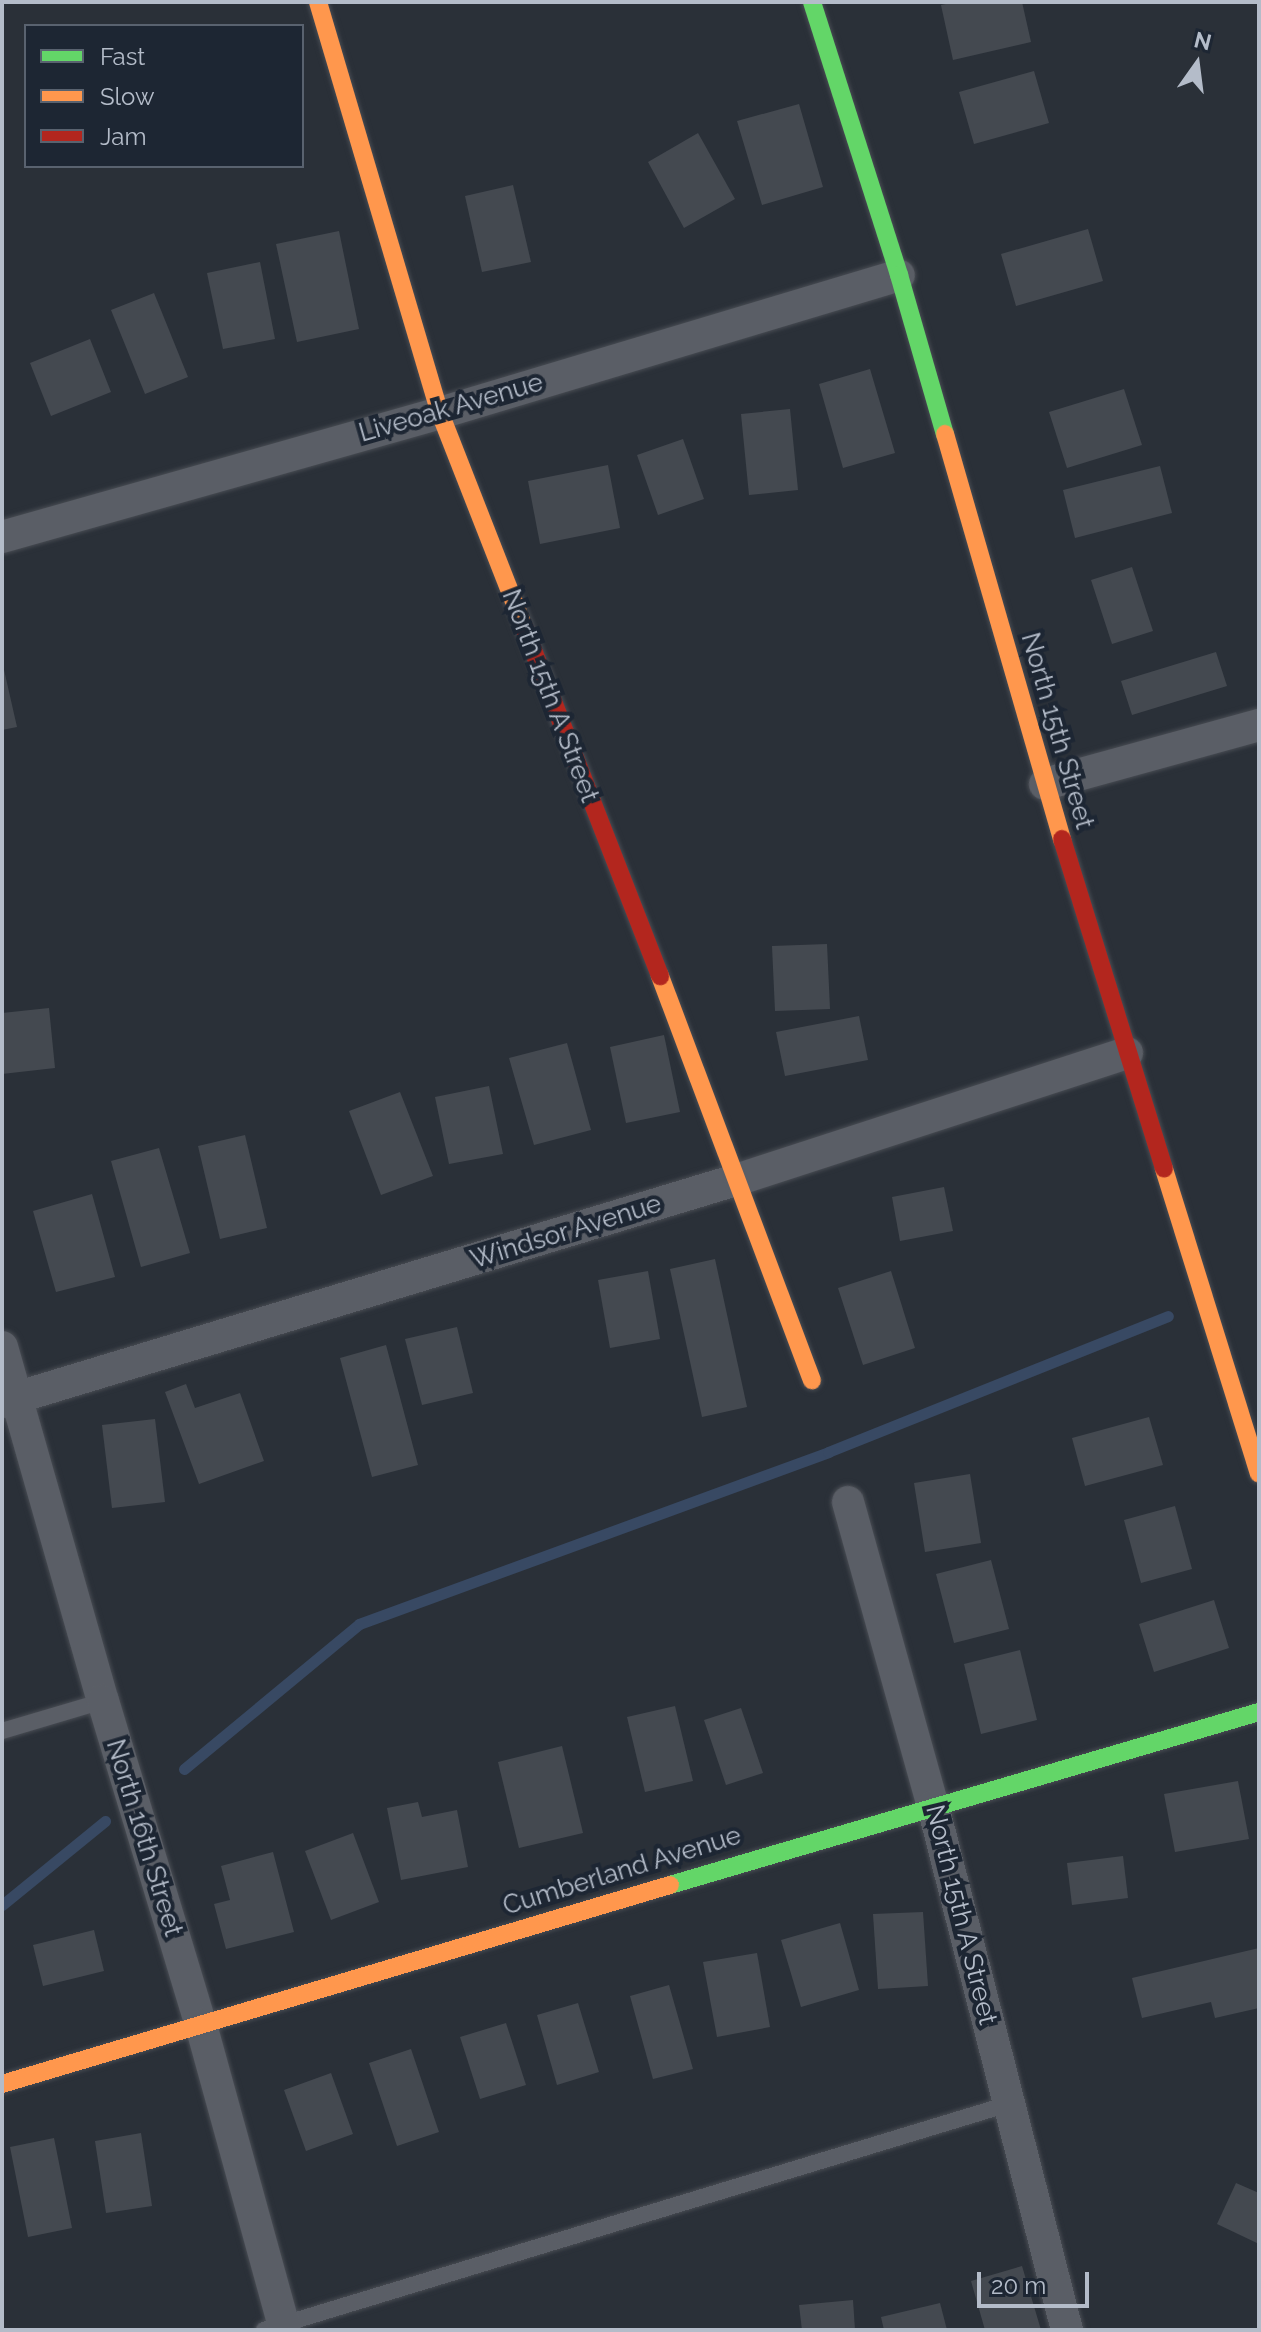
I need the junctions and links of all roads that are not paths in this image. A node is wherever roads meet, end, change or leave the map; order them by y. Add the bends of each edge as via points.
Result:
1 (318, 2) edge
2 (812, 2) edge
3 (899, 275) junction
4 (440, 413) junction
5 (2, 537) edge
6 (1259, 725) edge
7 (1045, 784) junction
8 (1127, 1053) junction
9 (739, 1179) junction
10 (2, 1347) edge
11 (812, 1380) dead end
12 (10, 1400) edge
13 (1259, 1474) edge
14 (848, 1502) dead end
15 (103, 1701) junction
16 (1259, 1712) edge
17 (2, 1731) edge
18 (933, 1806) junction
19 (201, 2025) junction
20 (2, 2084) edge
21 (1009, 2104) junction
22 (277, 2328) edge
23 (1067, 2330) edge

1 - 4 street, North 15th A Street
2 - 3 street, North 15th Street
3 - 4 street, Liveoak Avenue
3 - 7 street, North 15th Street
4 - 5 street, Liveoak Avenue
4 - 9 street, North 15th A Street
6 - 7 street
7 - 8 street, North 15th Street
8 - 9 street, Windsor Avenue
8 - 13 street, North 15th Street
9 - 11 street, North 15th A Street
9 - 12 street, Windsor Avenue
10 - 12 street, North 16th Street
12 - 15 street, North 16th Street
14 - 18 street, North 15th A Street
15 - 17 lane
15 - 19 street, North 16th Street
16 - 18 street, Cumberland Avenue
18 - 19 street, Cumberland Avenue
18 - 21 street, North 15th A Street
19 - 20 street, Cumberland Avenue
19 - 22 street, North 16th Street
21 - 22 lane
21 - 23 street, North 15th A Street

